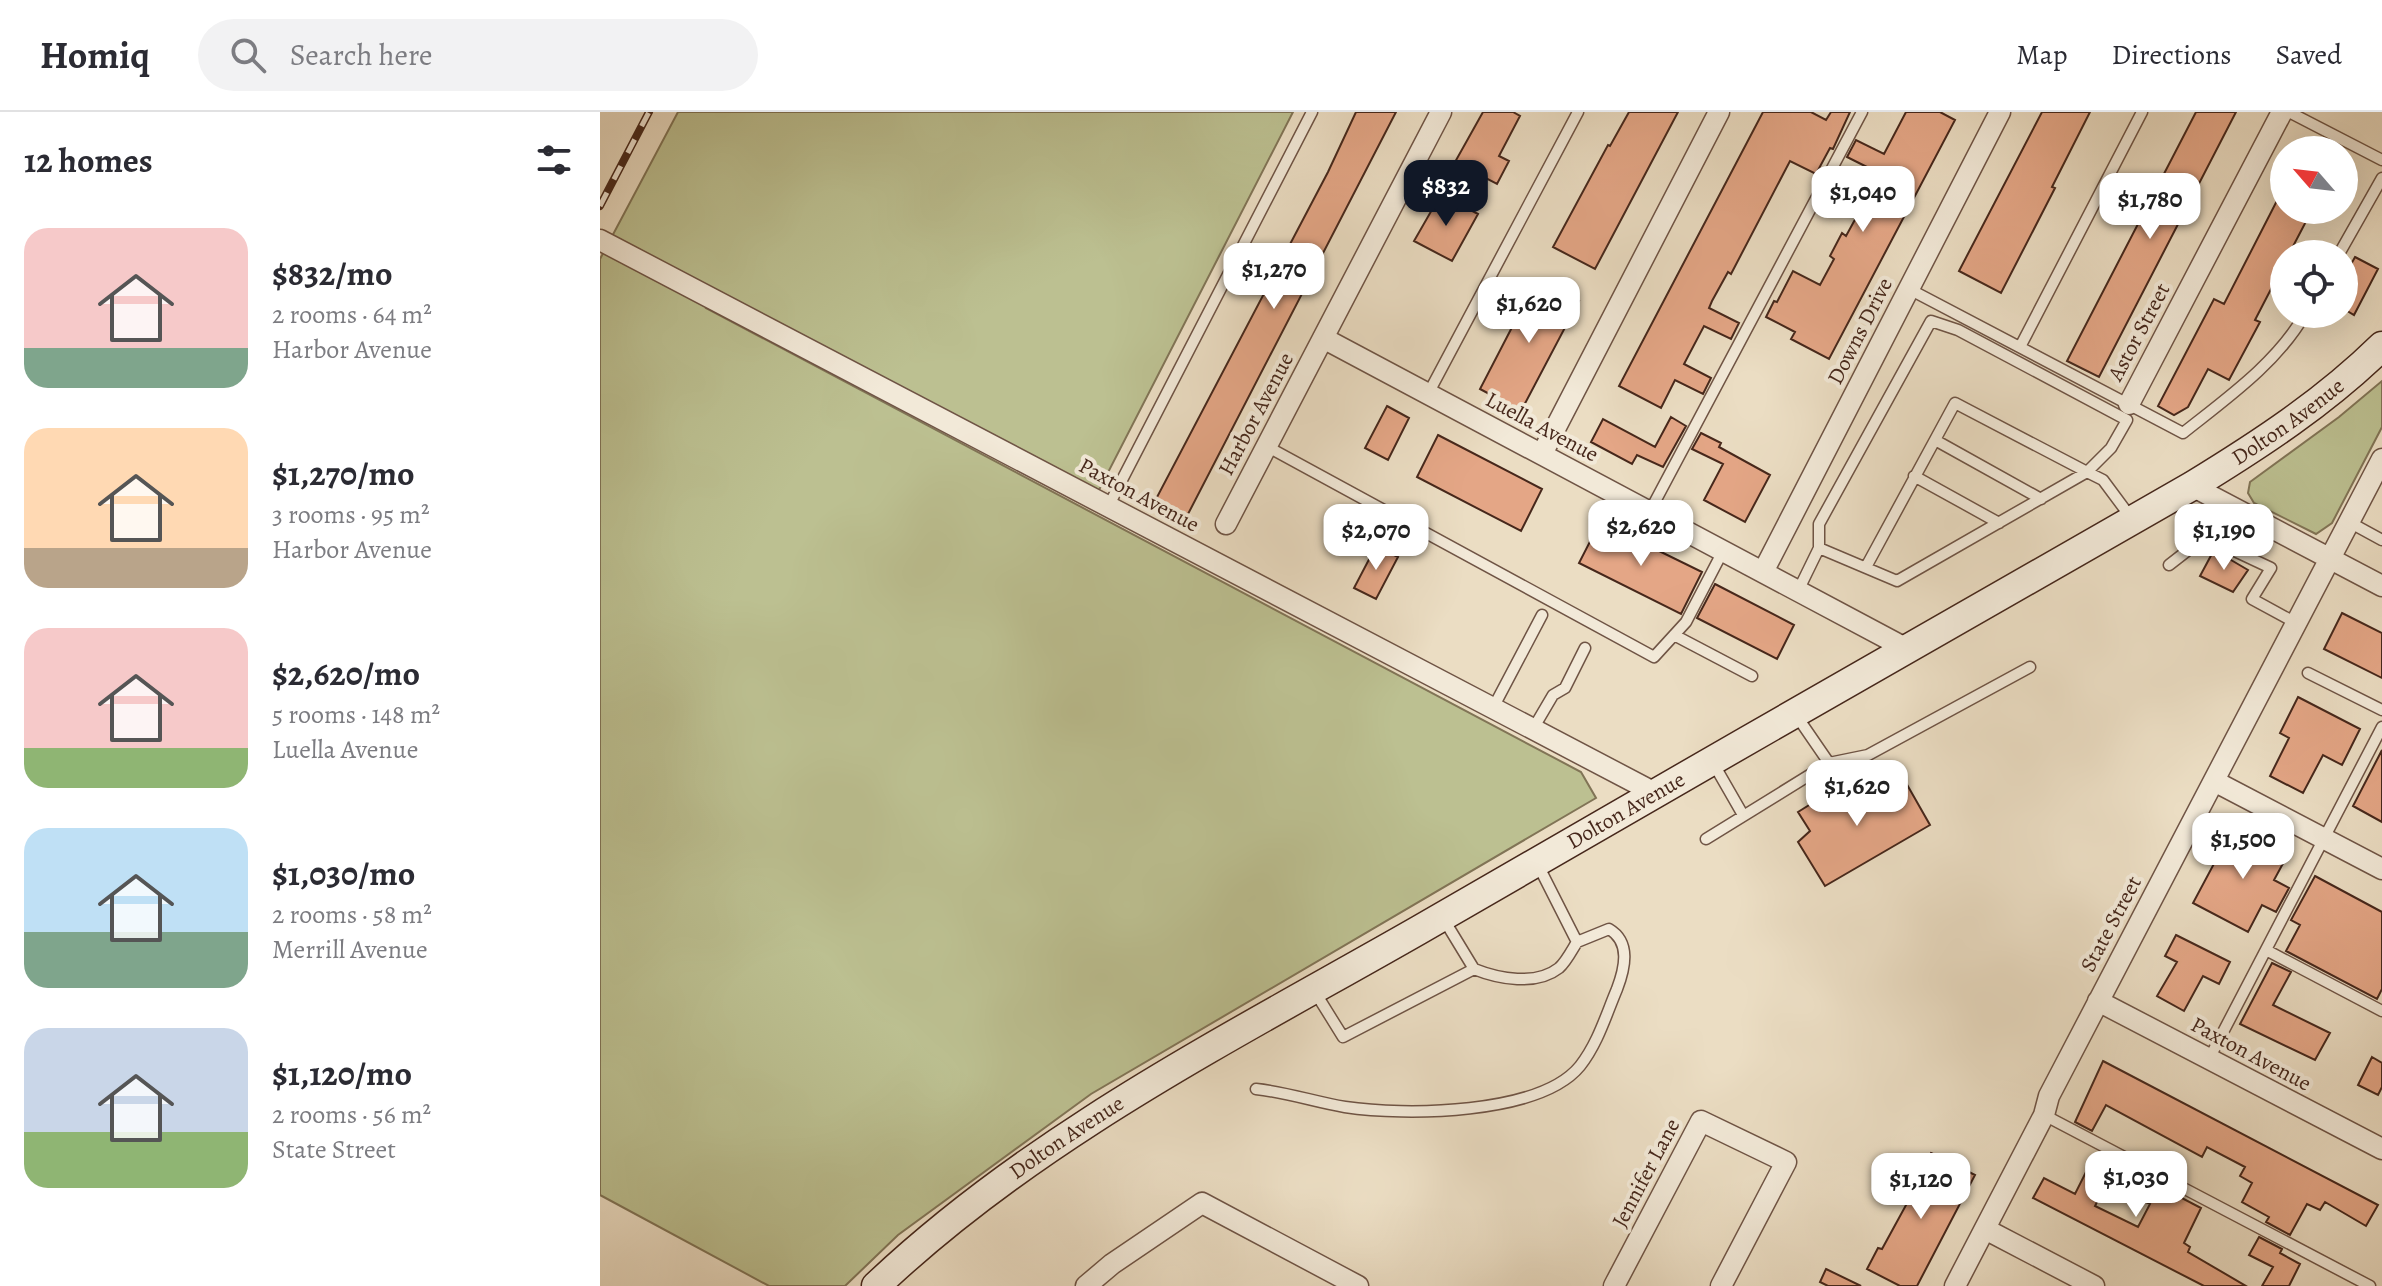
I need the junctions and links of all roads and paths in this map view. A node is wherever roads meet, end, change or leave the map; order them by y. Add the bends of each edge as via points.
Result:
1 (1312, 112) edge
2 (1441, 112) edge
3 (1578, 112) edge
4 (1719, 112) edge
5 (1862, 112) edge
6 (2000, 112) edge
7 (2142, 112) edge
8 (2282, 112) edge
9 (2289, 112) edge
10 (2382, 160) edge
11 (2382, 178) edge
12 (600, 240) edge
13 (2347, 240) edge
14 (1909, 289) junction
15 (2295, 328) edge
16 (1323, 338) junction
17 (2382, 346) edge
18 (2020, 347) junction
19 (1428, 394) junction
20 (2129, 404) junction
21 (1935, 440) junction
22 (1266, 446) junction
23 (1542, 454) junction
24 (2382, 459) edge
25 (2087, 472) junction
26 (1914, 476) junction
27 (2192, 486) junction
28 (2041, 499) junction
29 (1108, 507) junction
30 (1650, 511) junction
31 (2132, 520) junction
32 (2349, 522) junction
33 (1999, 523) junction
34 (1226, 524) dead end
35 (2382, 540) edge
36 (1819, 548) junction
37 (1723, 551) junction
38 (2330, 559) junction
39 (2169, 565) dead end
40 (1866, 567) junction
41 (1763, 572) junction
42 (2382, 586) edge
43 (1798, 591) junction
44 (1542, 615) dead end
45 (2296, 623) junction
46 (1674, 635) junction
47 (1585, 648) dead end
48 (1907, 649) junction
49 (2030, 667) dead end
50 (2308, 673) dead end
51 (1752, 676) dead end
52 (1493, 708) junction
53 (2382, 710) edge
54 (1795, 714) junction
55 (2382, 727) edge
56 (1533, 729) junction
57 (1712, 761) junction
58 (1829, 763) junction
59 (2214, 781) junction
60 (1655, 793) junction
61 (1743, 815) junction
62 (1706, 839) dead end
63 (2324, 839) junction
64 (1536, 862) junction
65 (2382, 869) edge
66 (1442, 916) junction
67 (1577, 942) junction
68 (2266, 950) junction
69 (1474, 969) junction
70 (1314, 990) junction
71 (2098, 1001) junction
72 (2382, 1011) edge
73 (2209, 1059) junction
74 (1256, 1089) dead end
75 (2044, 1115) junction
76 (2382, 1149) edge
77 (1985, 1229) junction
78 (876, 1286) edge
79 (1086, 1286) edge
80 (1358, 1286) edge
81 (1614, 1286) edge
82 (1721, 1286) edge
83 (1955, 1286) edge
84 (2094, 1286) edge
85 (2370, 1286) edge

1 - 29 lane
2 - 16 street, Harbor Avenue
3 - 19 lane
4 - 23 street
5 - 30 lane
6 - 14 street, Downs Drive
7 - 18 lane
8 - 20 street, Astor Street
9 - 10 lane
11 - 13 lane
12 - 29 street, Paxton Avenue
14 - 18 lane
14 - 41 street, Downs Drive
15 - 20 lane via 2275,355 2183,433
16 - 19 street, Luella Avenue
16 - 22 street, Harbor Avenue
17 - 27 street, Dolton Avenue via 2284,428
18 - 20 lane
19 - 23 street, Luella Avenue
21 - 25 lane via 1955,403
21 - 26 lane
21 - 28 lane
22 - 34 street, Harbor Avenue
22 - 46 lane via 1654,657
23 - 30 street, Luella Avenue
24 - 32 street, State Street
25 - 28 lane
25 - 31 lane via 2103,480
25 - 36 lane via 2111,448 2127,420 1958,330 1931,321 1819,524
26 - 33 lane
26 - 40 lane
27 - 31 street, Dolton Avenue
27 - 38 street
28 - 33 lane
29 - 52 street, Paxton Avenue
30 - 37 street, Luella Avenue
31 - 48 street, Dolton Avenue
32 - 35 lane
32 - 38 street, State Street
33 - 40 lane via 1897,581
36 - 40 lane
36 - 43 lane
37 - 41 street, Luella Avenue
37 - 46 lane
38 - 42 street
38 - 45 street, State Street
39 - 45 lane via 2205,537 2271,568 2252,599
41 - 43 street, Luella Avenue
43 - 48 street, Luella Avenue
44 - 52 lane
45 - 59 street, State Street
46 - 51 lane
47 - 56 lane via 1565,688 1553,695
48 - 54 street, Dolton Avenue
49 - 58 lane via 1868,755
50 - 53 lane
52 - 56 street, Paxton Avenue
54 - 57 street, Dolton Avenue
54 - 58 lane
55 - 63 lane
56 - 60 street, Paxton Avenue
57 - 60 street, Dolton Avenue
57 - 61 lane
58 - 61 lane
59 - 63 street
59 - 71 street, State Street
60 - 64 street, Dolton Avenue
61 - 62 lane
63 - 65 street
63 - 68 lane
64 - 66 street, Dolton Avenue
64 - 67 lane
66 - 69 lane
66 - 70 street, Dolton Avenue
67 - 69 lane via 1560,967 1534,980
67 - 74 lane via 1609,929 1617,934 1626,950 1621,978 1596,1041 1579,1067 1540,1093 1471,1108 1398,1110 1346,1107
68 - 72 lane
68 - 73 lane
69 - 70 lane via 1343,1037
70 - 78 street, Dolton Avenue via 1023,1164
71 - 73 street, Paxton Avenue
71 - 75 street, State Street
73 - 76 street, Paxton Avenue
75 - 77 street, State Street
75 - 85 lane
77 - 83 street, State Street
77 - 84 street
79 - 80 street via 1202,1203
81 - 82 street, Jennifer Lane via 1701,1121 1786,1162

